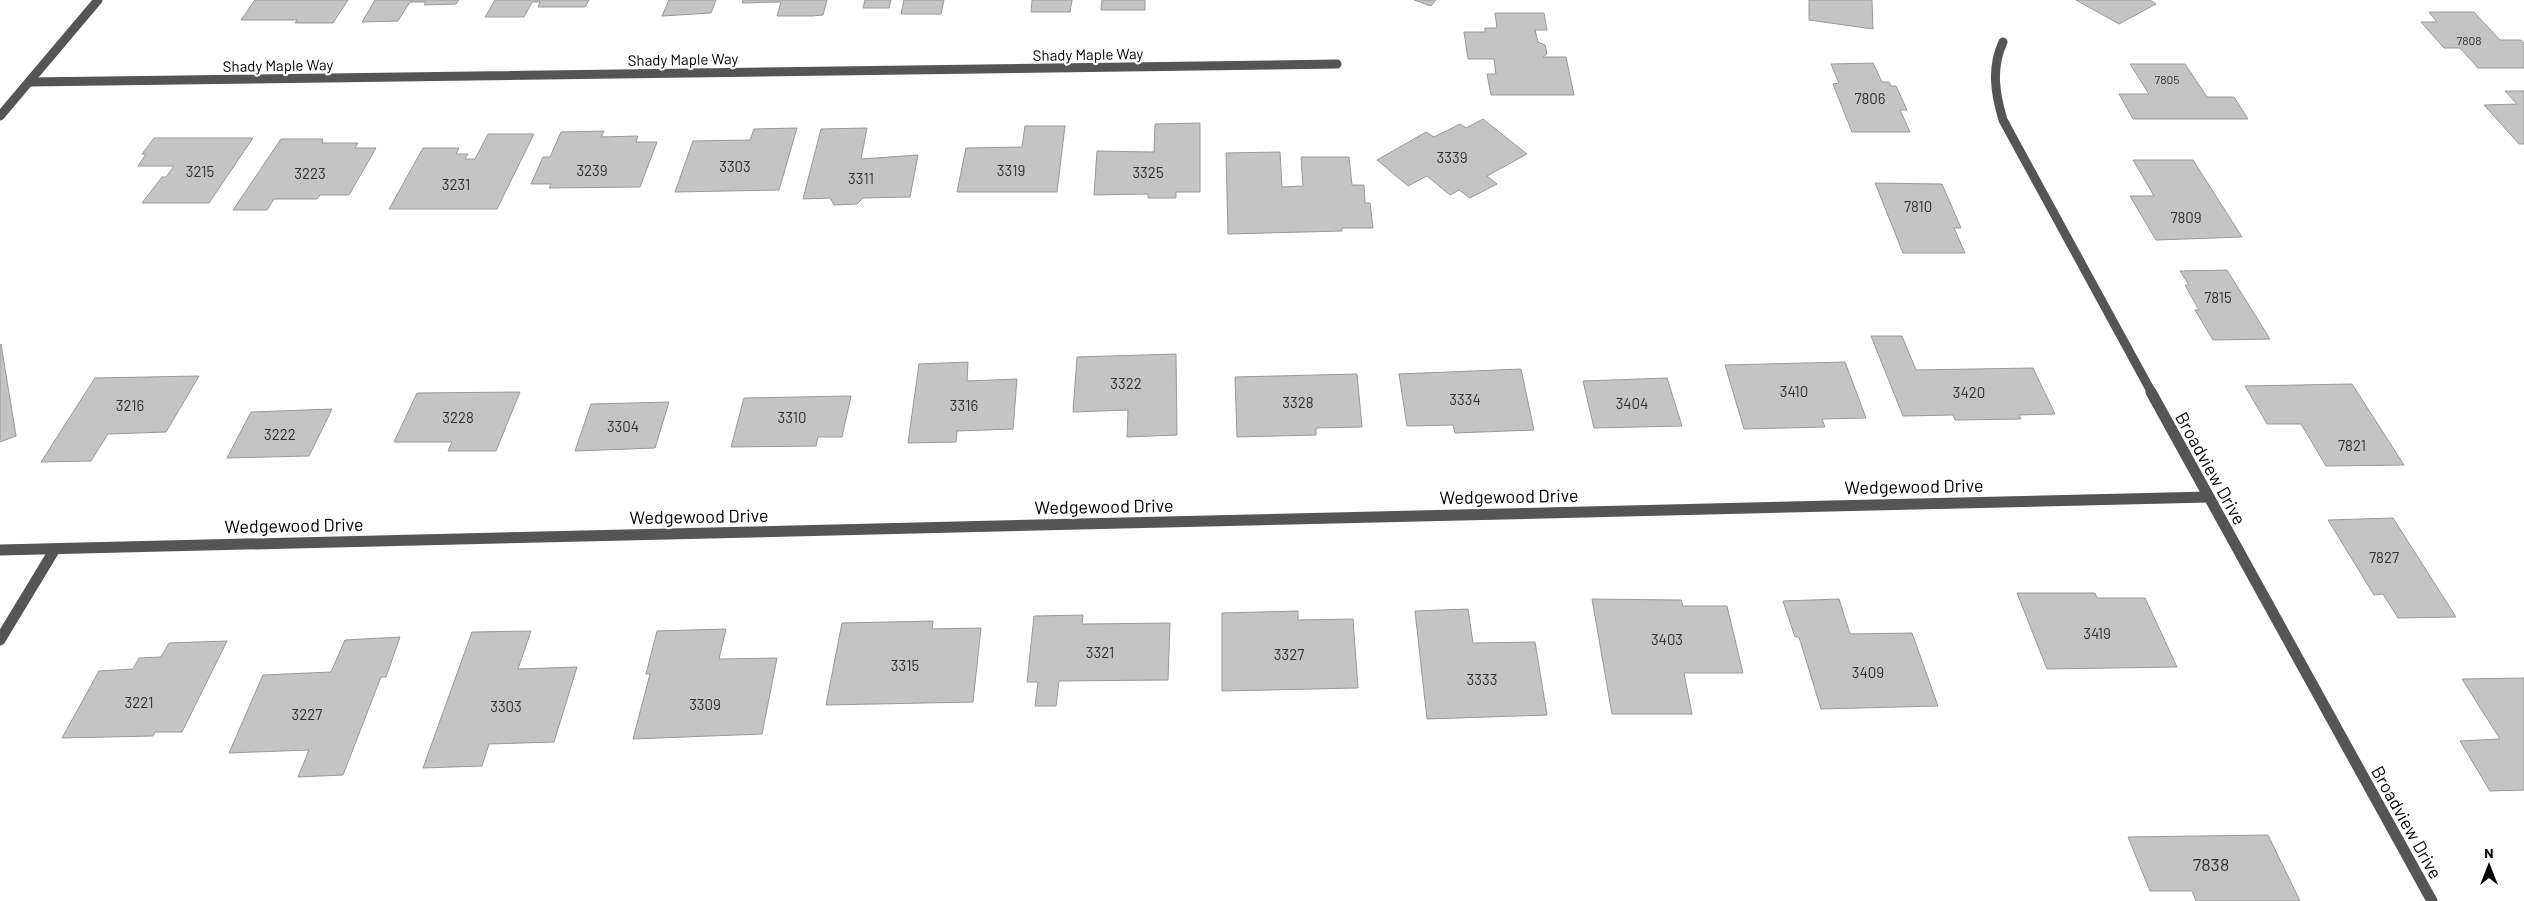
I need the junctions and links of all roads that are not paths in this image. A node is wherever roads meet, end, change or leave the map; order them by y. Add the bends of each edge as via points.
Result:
1 (98, 0) edge
2 (2003, 42) dead end
3 (1337, 64) dead end
4 (29, 82) junction
5 (0, 116) edge
6 (2209, 497) junction
7 (55, 549) junction
8 (0, 550) edge
9 (0, 640) edge
10 (2432, 901) edge

1 - 4 street
2 - 6 street, Broadview Drive via 1994,68 1996,98 2003,120
3 - 4 street, Shady Maple Way
4 - 5 street
6 - 7 street, Wedgewood Drive
6 - 10 street, Broadview Drive
7 - 8 street, Wedgewood Drive
7 - 9 street

